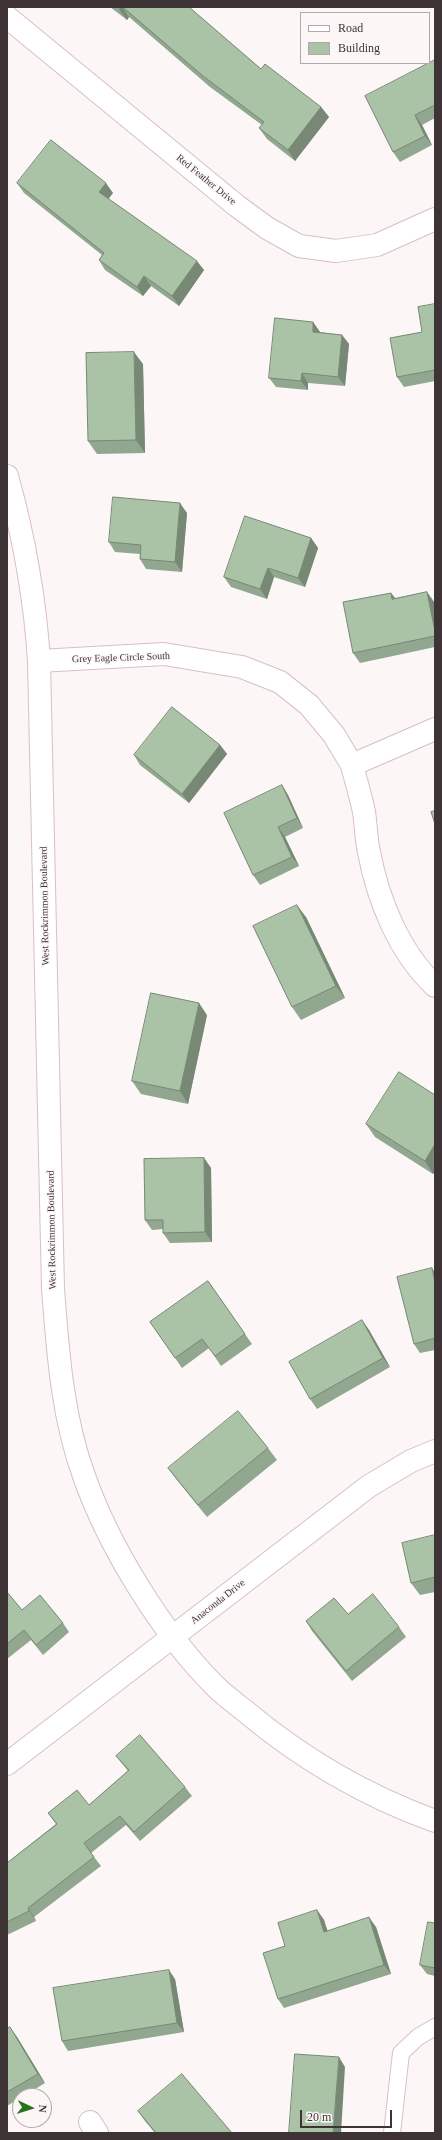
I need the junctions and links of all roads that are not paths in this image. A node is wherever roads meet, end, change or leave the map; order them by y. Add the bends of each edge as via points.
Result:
1 (7, 17) edge
2 (435, 219) edge
3 (7, 476) edge
4 (39, 661) junction
5 (435, 729) edge
6 (352, 765) junction
7 (435, 986) edge
8 (435, 1451) edge
9 (172, 1637) junction
10 (7, 1764) edge
11 (435, 1821) edge
12 (435, 2027) edge
13 (392, 2133) edge

1 - 2 street, Red Feather Drive via 237,206 267,228 299,246 336,251 378,245
3 - 4 street, West Rockrimmon Boulevard via 20,523 34,601
4 - 6 street, Grey Eagle Circle South via 164,654 242,667 280,682 310,705 334,735
4 - 9 street, West Rockrimmon Boulevard via 54,1289 59,1364 68,1420 84,1476 108,1530 135,1580
5 - 6 street
6 - 7 street, Grey Eagle Circle South via 379,893 397,935 422,974
8 - 9 street, Anaconda Drive via 411,1461 369,1486
9 - 10 street, Anaconda Drive
9 - 11 street, West Rockrimmon Boulevard via 215,1686 279,1739 346,1781
12 - 13 lane via 418,2037 401,2053

